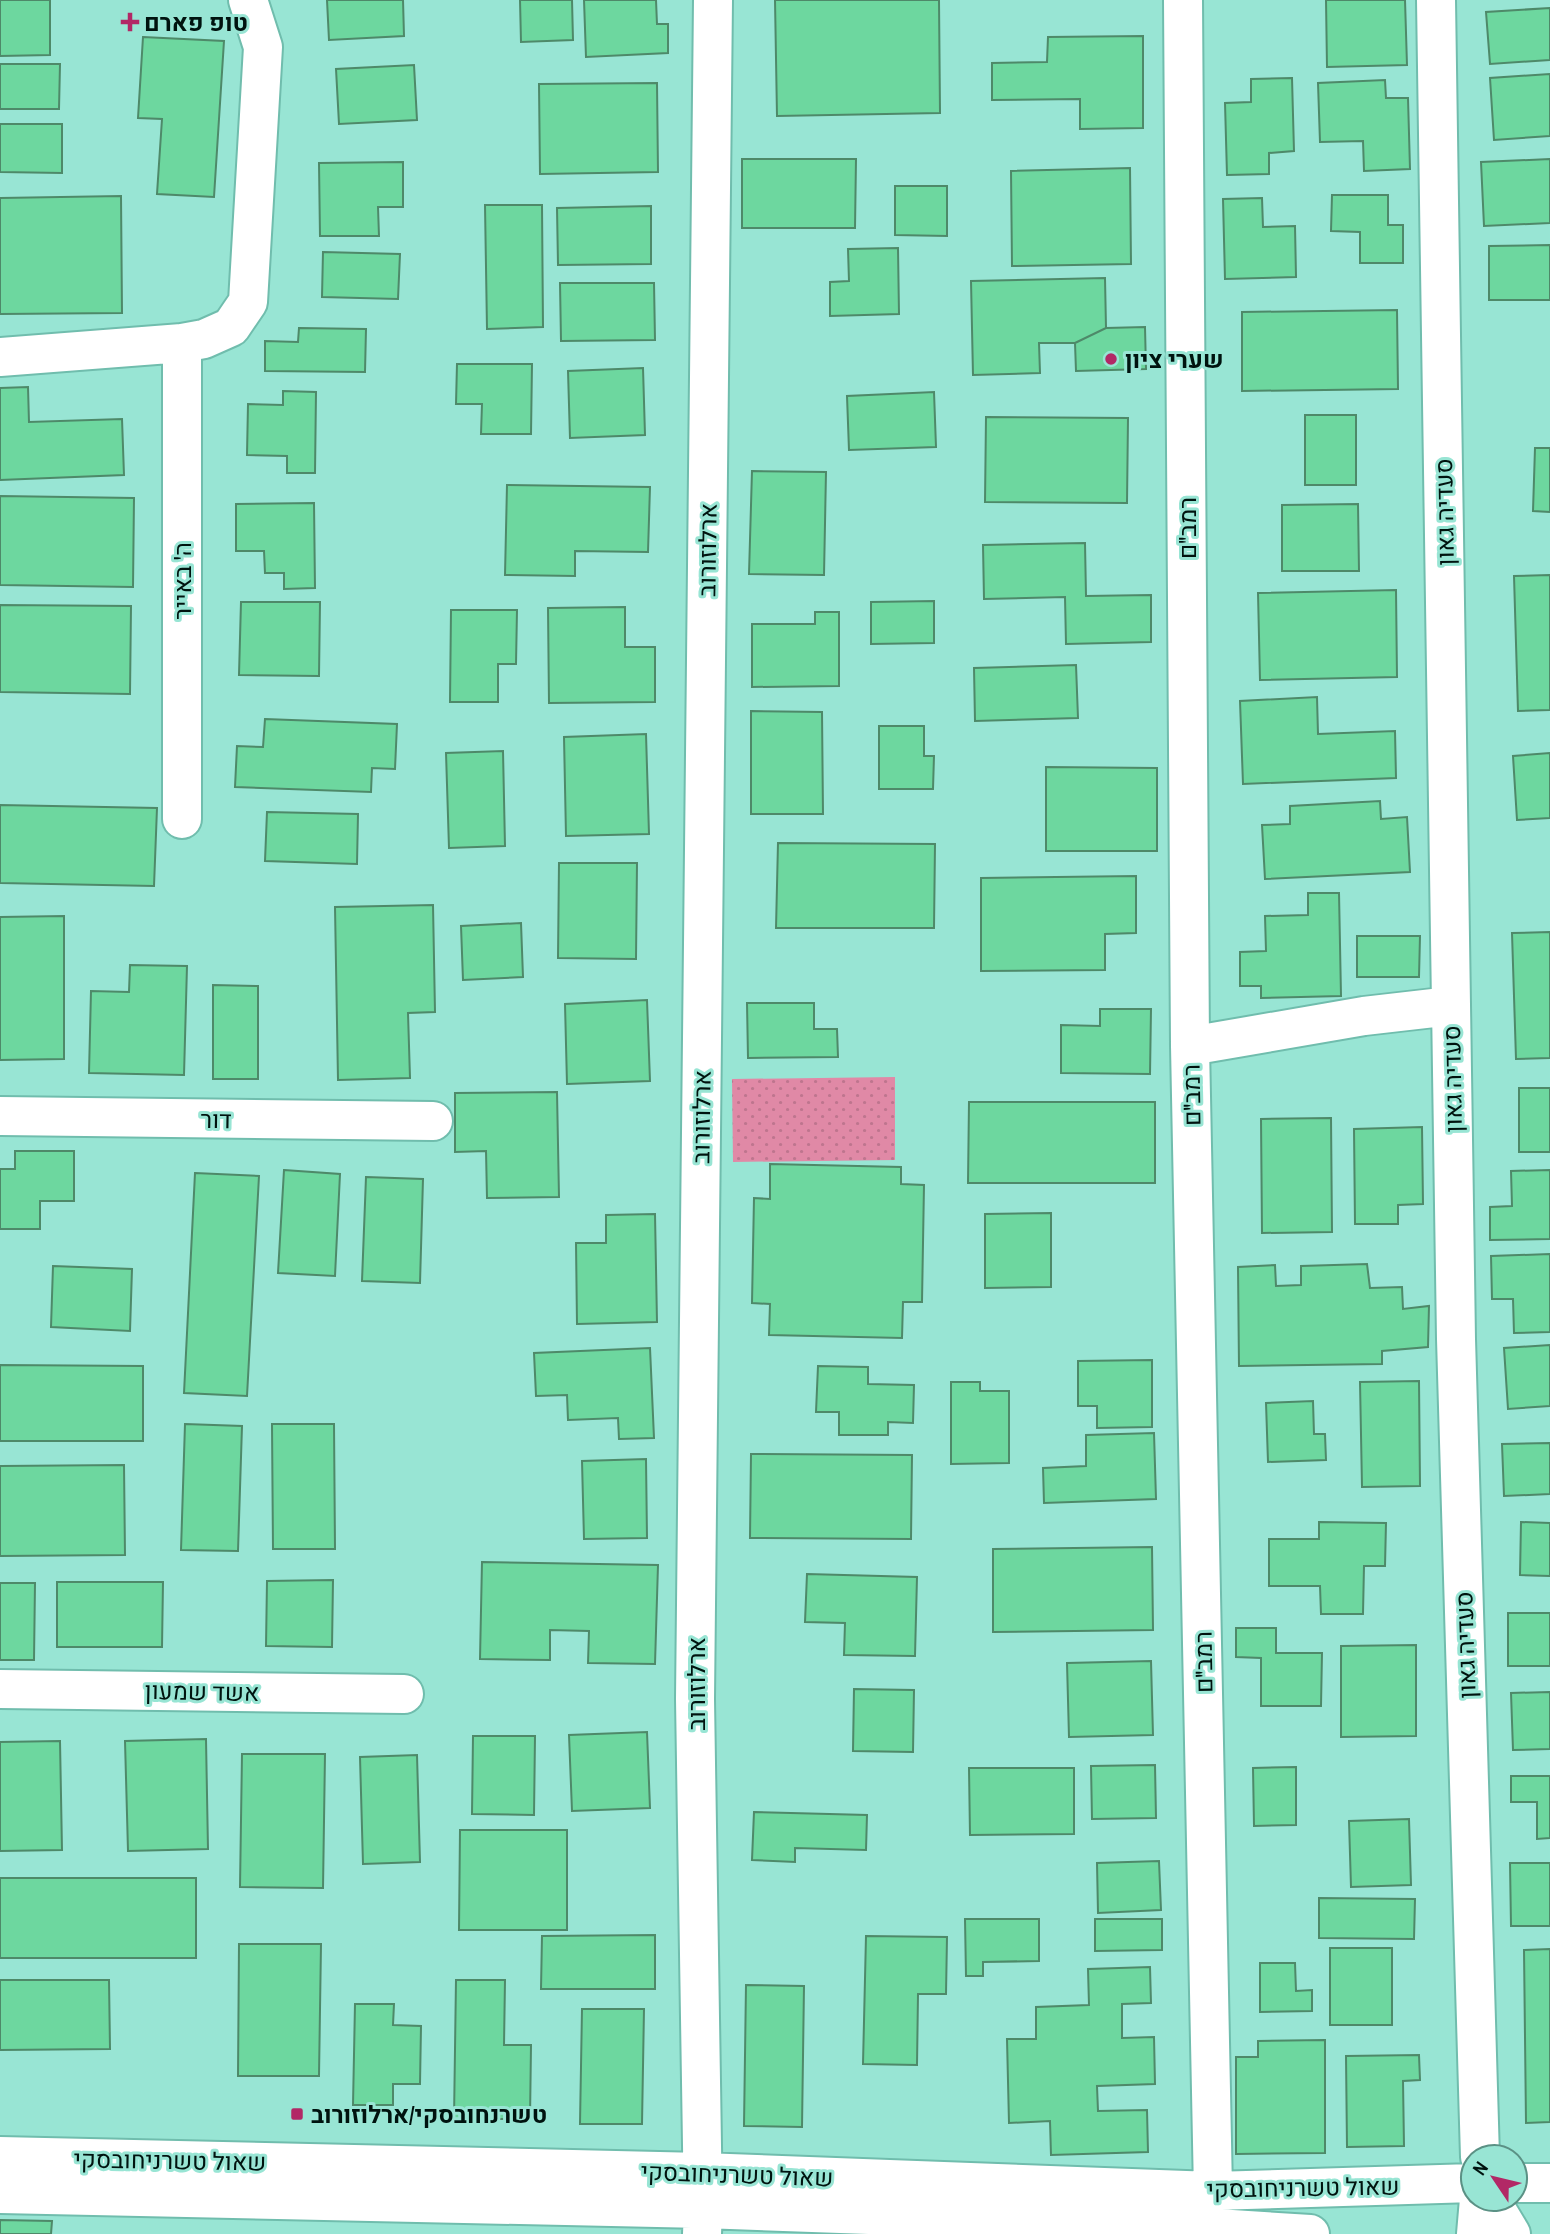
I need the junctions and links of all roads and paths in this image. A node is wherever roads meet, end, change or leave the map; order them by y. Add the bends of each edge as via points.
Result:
1 (248, 0) edge
2 (713, 0) edge
3 (1183, 0) edge
4 (1436, 0) edge
5 (182, 343) junction
6 (0, 357) edge
7 (182, 819) dead end
8 (1451, 1006) junction
9 (1190, 1046) junction
10 (0, 1116) edge
11 (433, 1121) dead end
12 (0, 1689) edge
13 (404, 1693) dead end
14 (1480, 2143) edge
15 (0, 2156) edge
16 (1459, 2183) edge
17 (1529, 2183) edge
18 (1550, 2183) edge
19 (1213, 2190) junction
20 (0, 2194) edge
21 (702, 2205) edge
22 (1478, 2213) edge
23 (1498, 2213) edge
24 (1200, 2230) edge
25 (1310, 2234) edge
26 (1476, 2234) edge
27 (1511, 2234) edge

1 - 5 street via 263,47 247,302 231,327
2 - 21 street, ארלוזורוב via 695,1685
3 - 9 street, רמב"ם
4 - 8 street, סעדיה גאון
5 - 6 street
5 - 7 street, ה' באייר
8 - 9 street
8 - 14 street, סעדיה גאון
9 - 19 street, רמב"ם
10 - 11 street, דור
12 - 13 street, אשד שמעון
15 - 21 street, שאול טשרניחובסקי
16 - 19 street, שאול טשרניחובסקי
17 - 18 street
19 - 21 street, שאול טשרניחובסקי
20 - 21 street, שאול טשרניחובסקי
21 - 24 street, שאול טשרניחובסקי
22 - 26 street
23 - 27 street
24 - 25 street, שאול טשרניחובסקי

